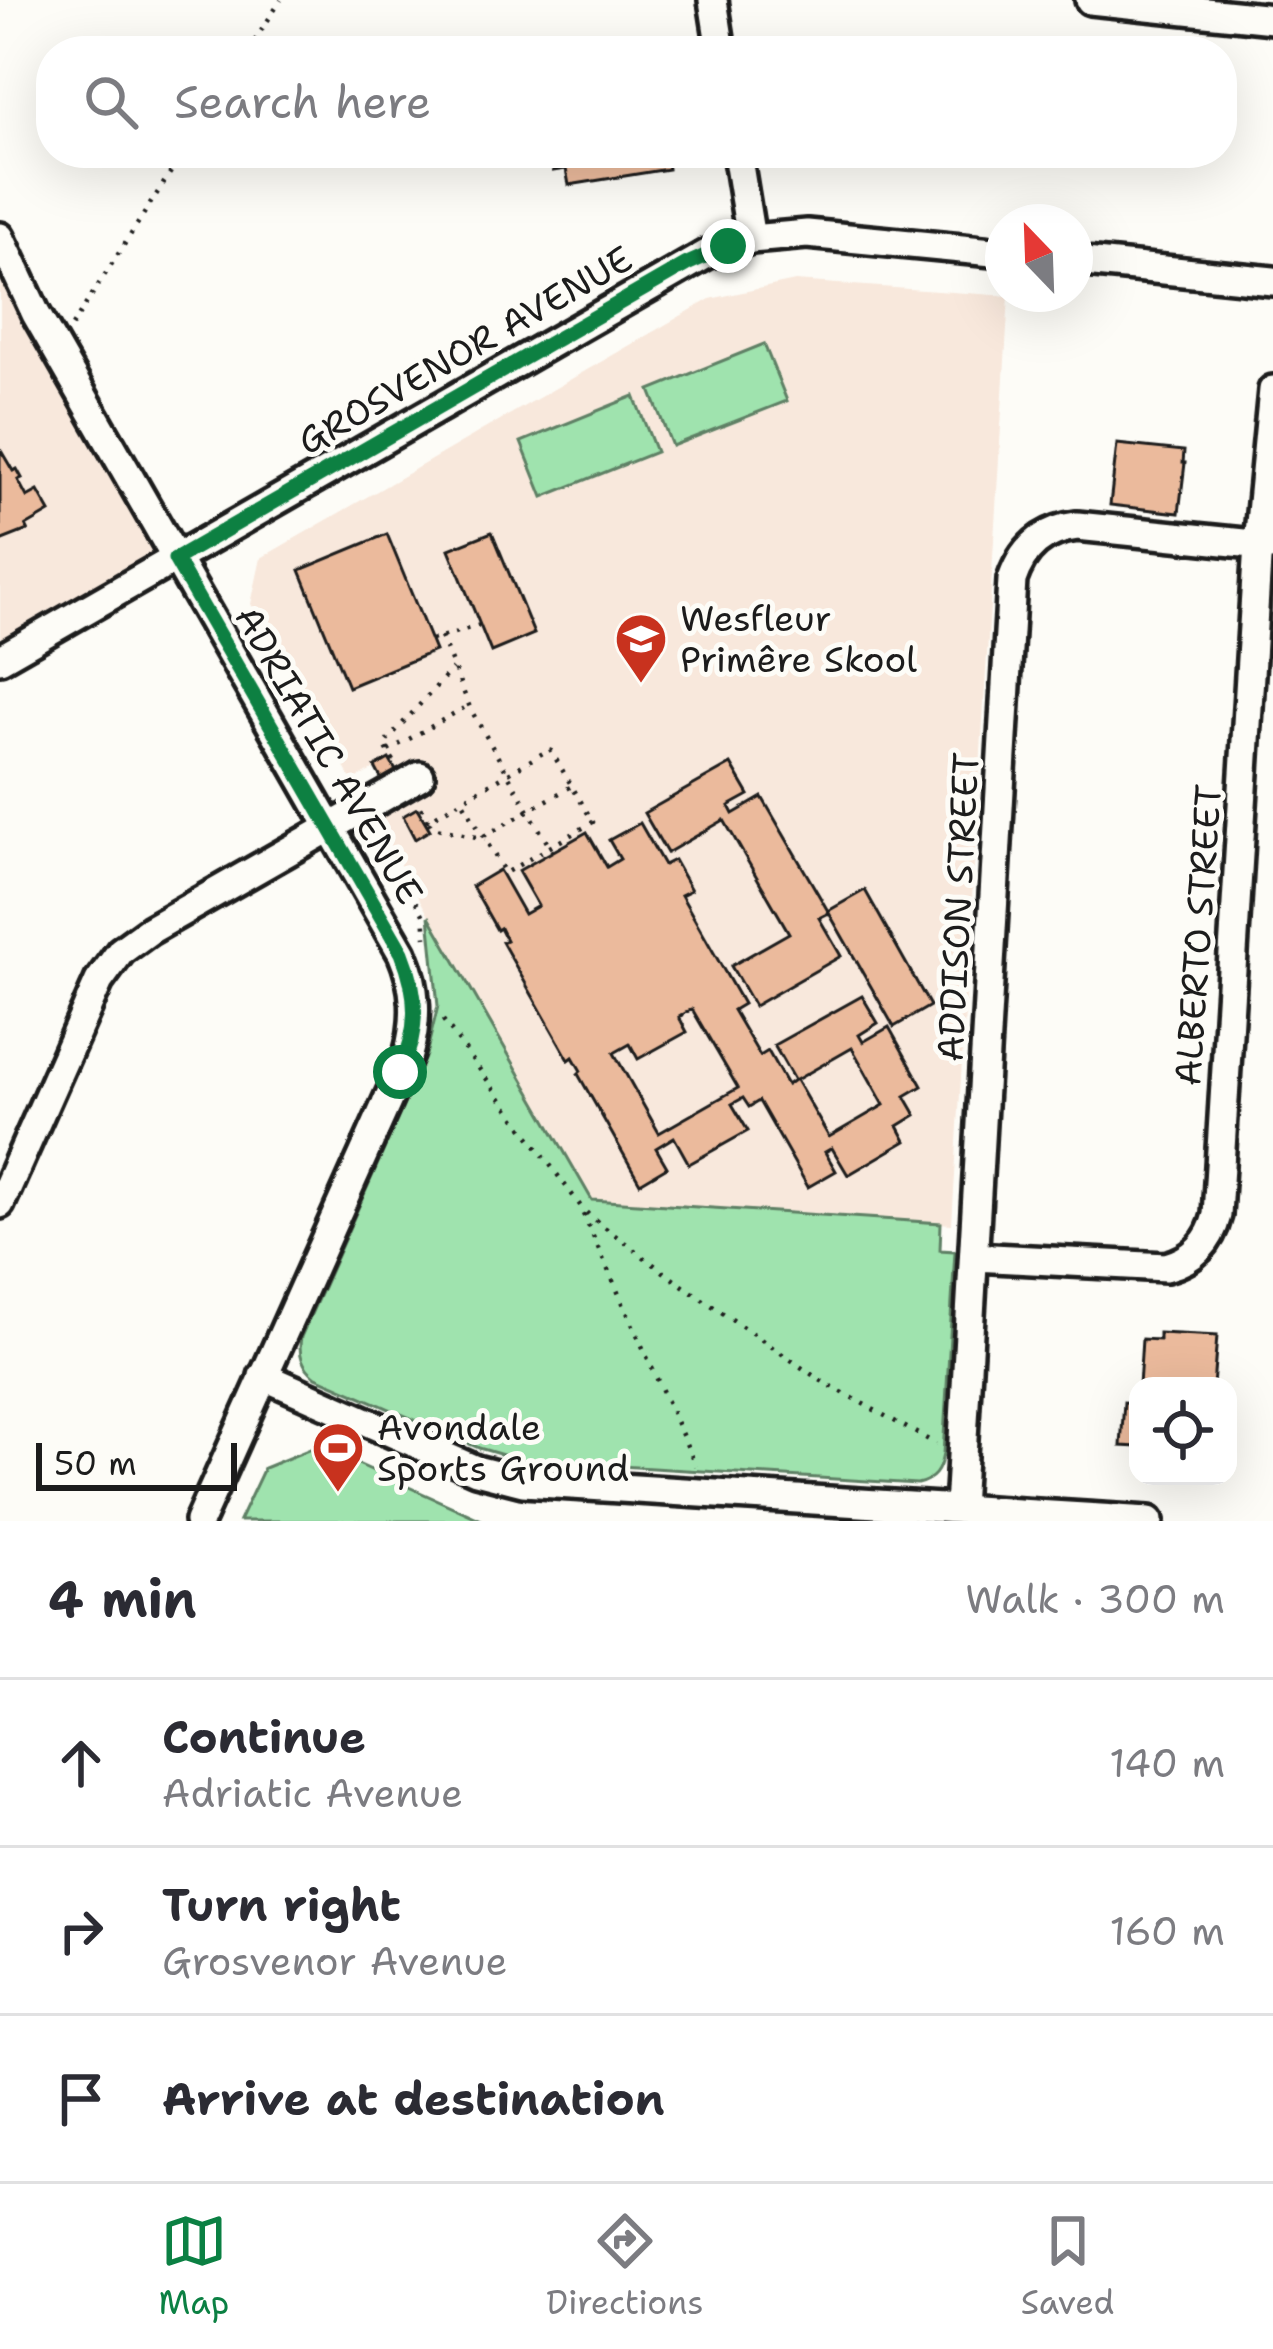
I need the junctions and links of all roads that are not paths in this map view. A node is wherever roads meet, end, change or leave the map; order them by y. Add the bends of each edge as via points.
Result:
1 (713, 0) edge
2 (1090, 0) edge
3 (1273, 19) edge
4 (719, 36) edge
5 (739, 168) edge
6 (0, 237) edge
7 (751, 239) junction
8 (985, 252) edge
9 (1093, 263) edge
10 (1273, 281) edge
11 (1273, 390) edge
12 (1271, 422) edge
13 (1265, 545) edge
14 (175, 559) junction
15 (0, 659) edge
16 (413, 779) road end
17 (329, 828) junction
18 (0, 1204) edge
19 (974, 1257) junction
20 (263, 1376) junction
21 (756, 1509) edge
22 (959, 1510) junction
23 (200, 1521) edge
24 (1149, 1521) edge

1 - 4 street
2 - 3 street
5 - 7 street
6 - 14 street, ADRIATIC AVENUE
7 - 8 street, GROSVENOR AVENUE via 807,234
7 - 14 street, GROSVENOR AVENUE via 687,264
9 - 10 street
11 - 12 street, ALBERTO STREET
12 - 13 street, ALBERTO STREET
13 - 19 street, ALBERTO STREET via 1214,1228 1199,1250 1166,1267
13 - 19 street, ADDISON STREET via 1077,526 1036,541 1017,566
14 - 15 street, GROSVENOR AVENUE
14 - 17 street, ADRIATIC AVENUE
16 - 17 street
17 - 18 street via 121,952 99,981
17 - 20 street, ADRIATIC AVENUE via 402,953 416,1020 408,1055
19 - 22 street, ADDISON STREET
20 - 21 street via 491,1475 699,1494
20 - 23 street, ADRIATIC AVENUE
21 - 22 street
22 - 24 street

